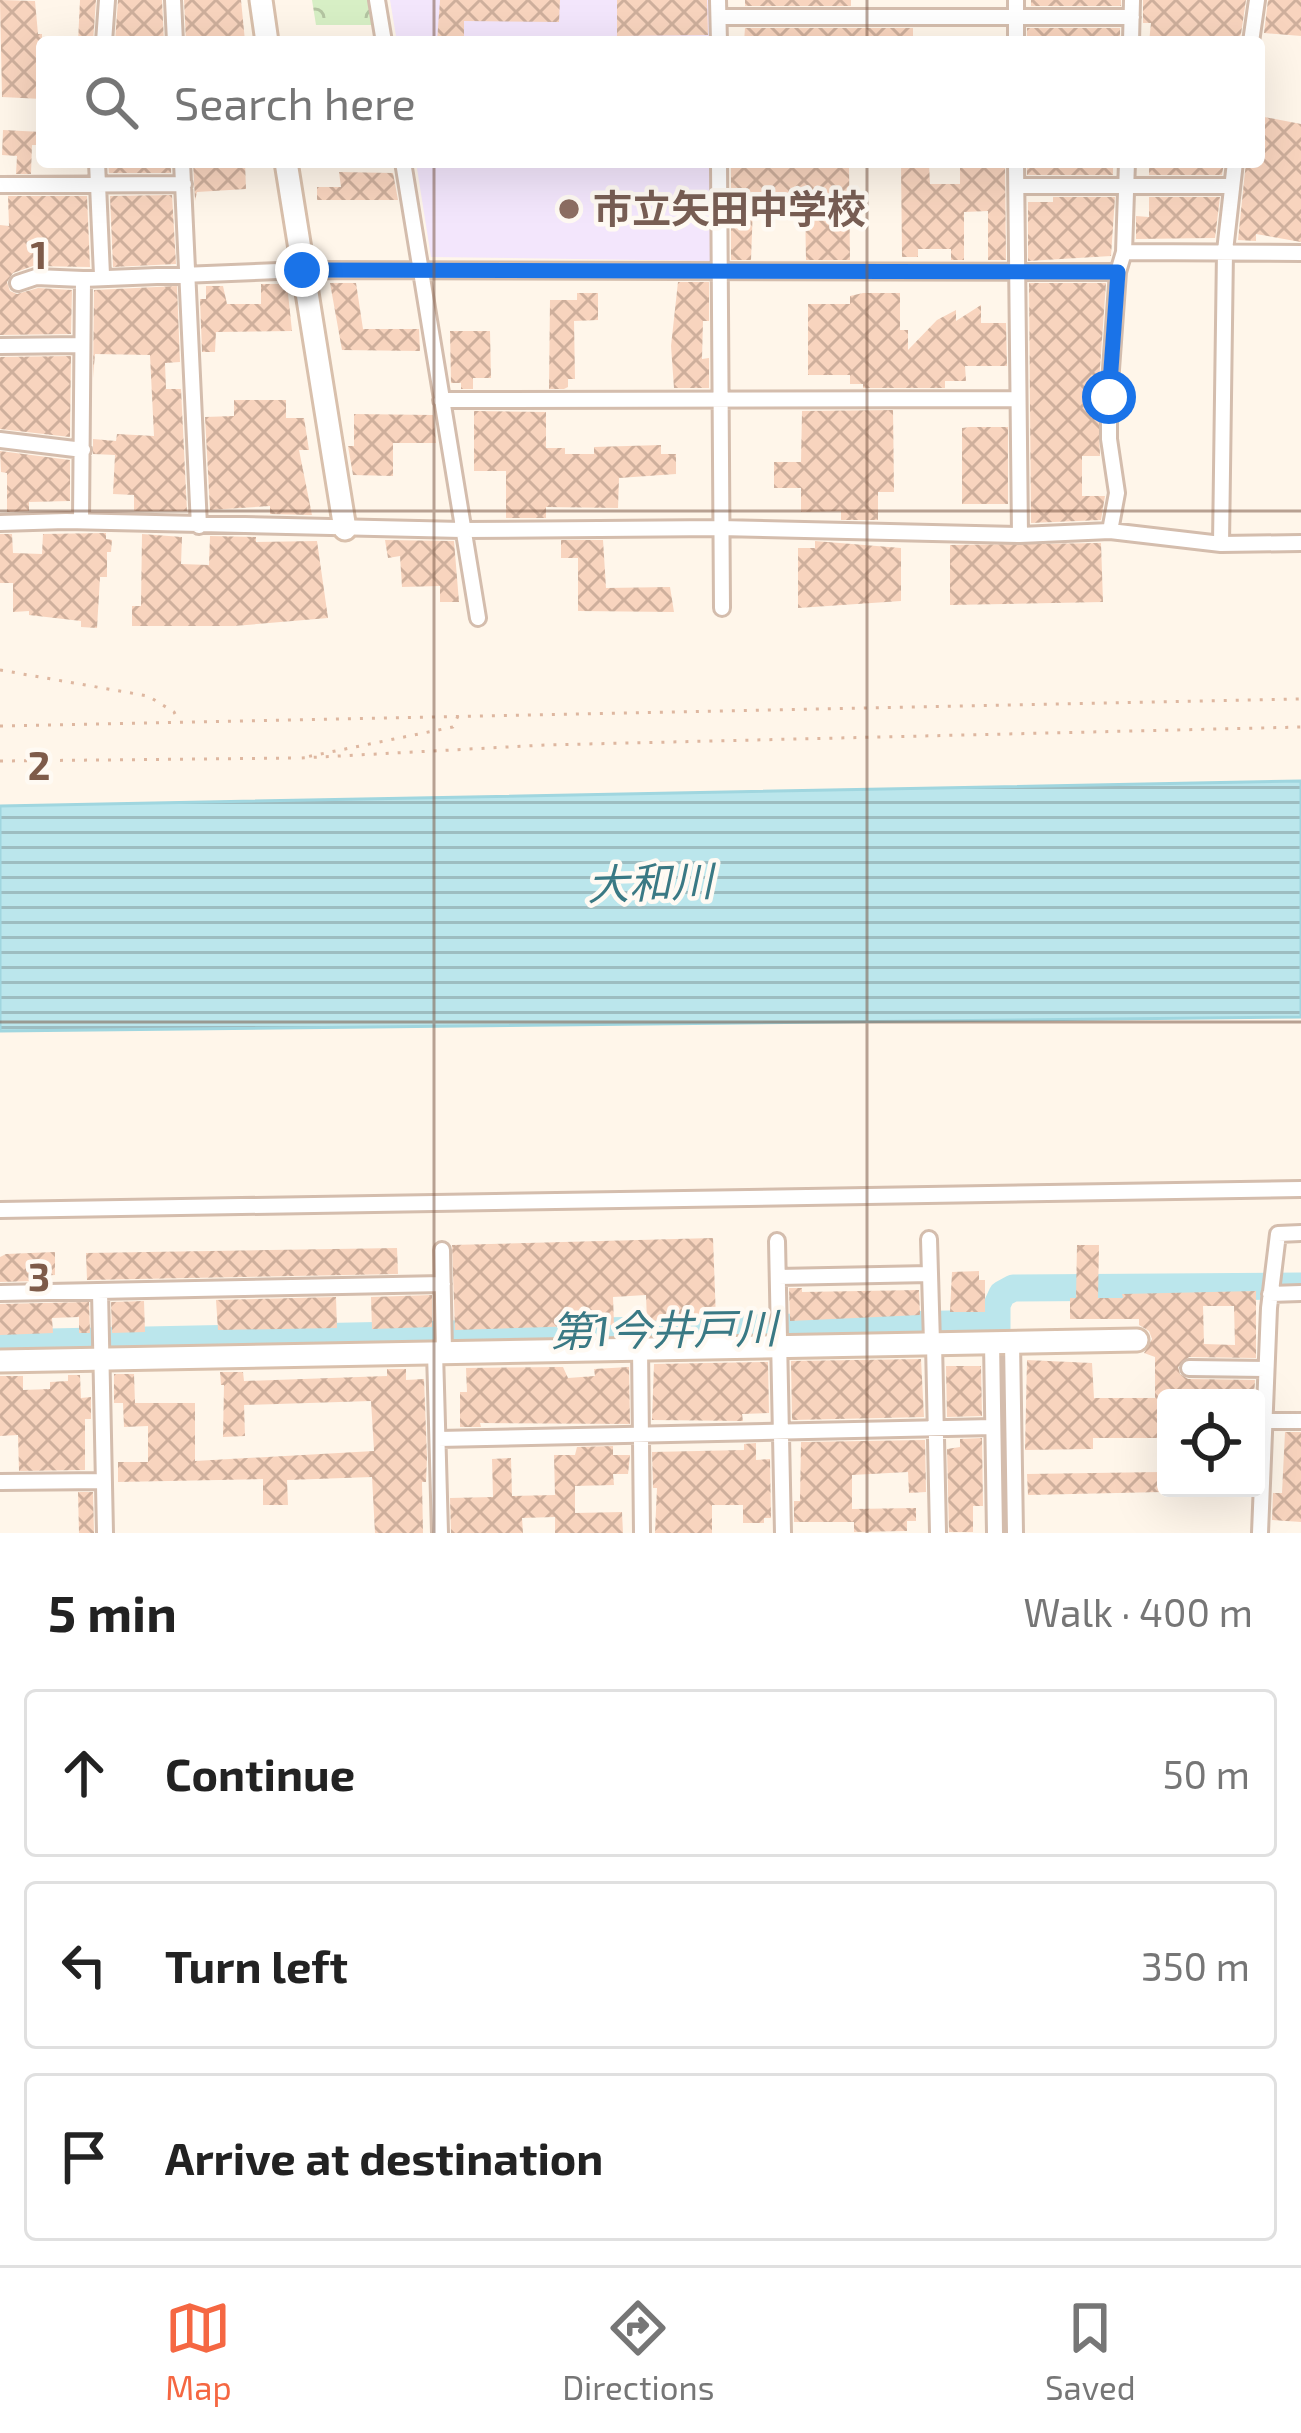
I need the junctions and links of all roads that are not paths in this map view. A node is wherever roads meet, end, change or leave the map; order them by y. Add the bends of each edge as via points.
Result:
1 (107, 0) edge
2 (173, 0) edge
3 (261, 0) edge
4 (377, 0) edge
5 (718, 0) edge
6 (1016, 0) edge
7 (1132, 0) edge
8 (1257, 0) edge
9 (718, 17) junction
10 (1132, 17) junction
11 (1016, 18) junction
12 (104, 36) edge
13 (176, 36) edge
14 (266, 36) edge
15 (383, 36) edge
16 (718, 36) edge
17 (1016, 36) edge
18 (1131, 36) edge
19 (1252, 36) edge
20 (97, 168) edge
21 (183, 168) edge
22 (287, 168) edge
23 (404, 168) edge
24 (719, 168) edge
25 (1016, 168) edge
26 (1127, 168) edge
27 (1234, 168) edge
28 (98, 184) junction
29 (184, 184) junction
30 (1126, 184) junction
31 (0, 185) edge
32 (1017, 186) junction
33 (1232, 186) junction
34 (1225, 251) junction
35 (1124, 252) junction
36 (1301, 253) edge
37 (302, 270) junction
38 (421, 271) junction
39 (720, 271) junction
40 (1017, 271) junction
41 (1118, 272) junction
42 (189, 274) junction
43 (101, 275) junction
44 (83, 278) junction
45 (18, 283) dead end
46 (81, 345) junction
47 (0, 346) edge
48 (1018, 398) junction
49 (719, 399) junction
50 (441, 400) junction
51 (0, 440) edge
52 (82, 450) junction
53 (81, 521) junction
54 (0, 523) edge
55 (199, 526) junction
56 (720, 528) junction
57 (345, 529) junction
58 (462, 530) junction
59 (1110, 531) junction
60 (1020, 535) junction
61 (1301, 543) edge
62 (1221, 544) junction
63 (722, 608) dead end
64 (478, 618) dead end
65 (1301, 1189) edge
66 (0, 1210) edge
67 (1301, 1233) edge
68 (929, 1239) dead end
69 (777, 1241) dead end
70 (442, 1250) dead end
71 (930, 1274) junction
72 (778, 1278) junction
73 (443, 1285) junction
74 (100, 1292) junction
75 (0, 1293) edge
76 (1270, 1293) junction
77 (1301, 1293) edge
78 (1137, 1340) dead end
79 (932, 1342) junction
80 (1002, 1342) junction
81 (780, 1344) junction
82 (640, 1347) junction
83 (441, 1351) junction
84 (101, 1358) junction
85 (0, 1361) edge
86 (1189, 1368) dead end
87 (1266, 1369) junction
88 (1264, 1389) edge
89 (1265, 1421) edge
90 (1301, 1421) edge
91 (993, 1427) junction
92 (936, 1429) junction
93 (781, 1433) junction
94 (641, 1435) junction
95 (437, 1439) junction
96 (104, 1481) junction
97 (0, 1482) edge
98 (1260, 1497) edge
99 (105, 1533) edge
100 (440, 1533) edge
101 (642, 1533) edge
102 (783, 1533) edge
103 (938, 1533) edge
104 (995, 1533) edge
105 (1015, 1533) edge
106 (1260, 1533) edge

1 - 12 street
2 - 13 street
3 - 14 street
4 - 15 street
5 - 9 street
6 - 11 street
7 - 10 street
8 - 19 street
9 - 11 street
9 - 16 street
10 - 11 street
10 - 18 street
11 - 17 street
20 - 28 street
21 - 29 street
22 - 37 street
23 - 38 street
24 - 39 street
25 - 32 street
26 - 30 street
27 - 33 street
28 - 29 street
28 - 31 street
28 - 43 street
29 - 42 street
30 - 32 street
30 - 33 street
30 - 35 street
32 - 40 street
33 - 34 street
34 - 35 street
34 - 36 street
34 - 62 street
35 - 41 street
37 - 38 street
37 - 42 street
37 - 57 street
38 - 39 street
38 - 50 street
39 - 40 street
39 - 49 street
40 - 41 street
40 - 48 street
41 - 59 street
42 - 43 street
42 - 55 street
43 - 44 street
44 - 45 street
44 - 46 street
46 - 47 street
46 - 52 street
48 - 49 street
48 - 60 street
49 - 50 street
49 - 56 street
50 - 58 street
51 - 52 street
52 - 53 street
53 - 54 street
53 - 55 street
55 - 57 street
56 - 58 street
56 - 60 street
56 - 63 street
57 - 58 street
58 - 64 street
59 - 60 street
59 - 62 street
61 - 62 street
65 - 66 street
67 - 76 street via 1278,1234
68 - 71 street
69 - 72 street
70 - 73 street
71 - 72 street
71 - 79 street
72 - 81 street
73 - 74 street
73 - 83 street
74 - 75 street
74 - 84 street
76 - 77 street
76 - 87 street
78 - 80 street
79 - 80 street
79 - 81 street
79 - 92 street
80 - 91 street
80 - 105 street
81 - 82 street
81 - 93 street
82 - 83 street
82 - 94 street
83 - 84 street
83 - 95 street
84 - 85 street
84 - 96 street
86 - 87 street
87 - 88 street
89 - 90 street
91 - 92 street
91 - 104 street
92 - 93 street
92 - 103 street
93 - 94 street
93 - 102 street
94 - 95 street
94 - 101 street
95 - 100 street
96 - 97 street
96 - 99 street
98 - 106 street

